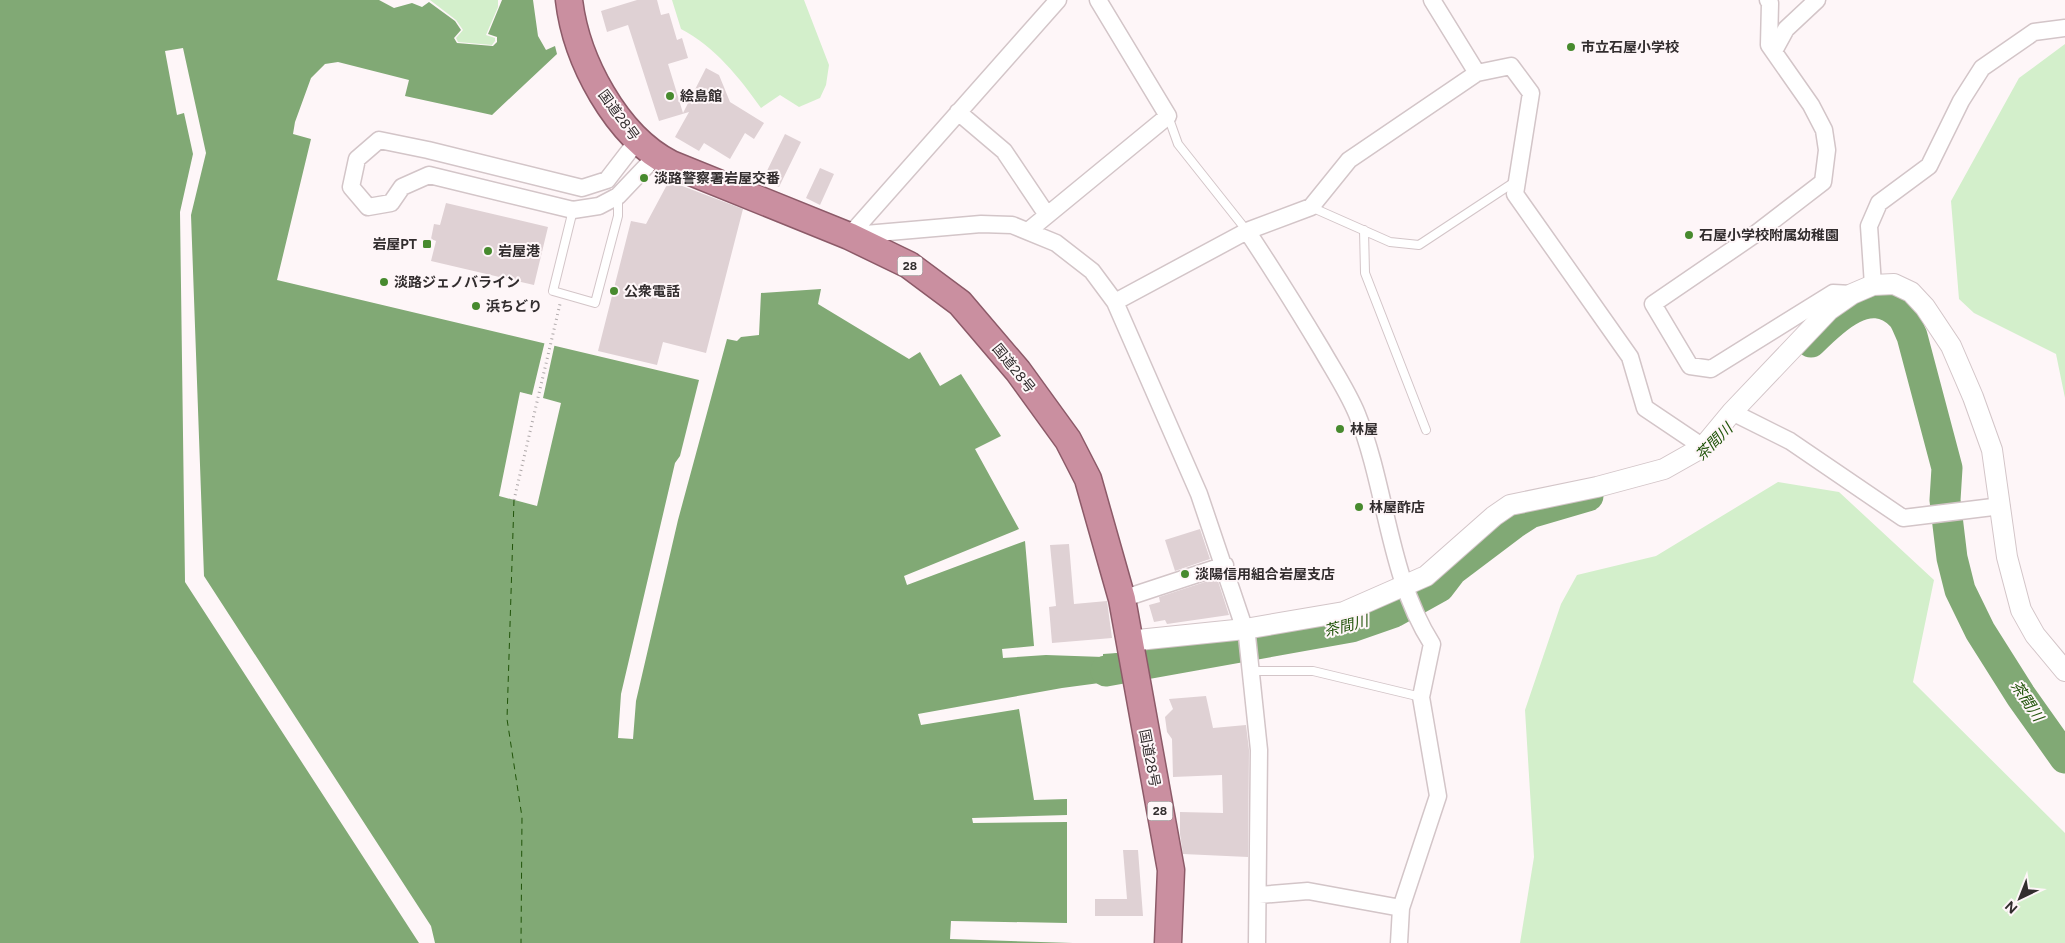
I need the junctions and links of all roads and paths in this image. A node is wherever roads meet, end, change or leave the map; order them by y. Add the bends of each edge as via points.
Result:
1 (569, 0) edge
2 (1058, 0) edge
3 (1098, 0) edge
4 (1432, 0) edge
5 (1768, 0) edge
6 (1817, 0) edge
7 (2065, 28) edge
8 (1774, 51) junction
9 (1477, 73) junction
10 (958, 112) junction
11 (1168, 116) junction
12 (647, 148) junction
13 (1517, 180) junction
14 (618, 196) junction
15 (1311, 207) junction
16 (573, 210) junction
17 (1048, 215) junction
18 (1364, 230) junction
19 (1028, 231) junction
20 (1247, 231) junction
21 (849, 236) junction
22 (1874, 285) junction
23 (562, 294) junction
24 (1852, 294) junction
25 (1115, 302) junction
26 (1732, 412) junction
27 (1426, 430) dead end
28 (1703, 447) junction
29 (514, 500) dead end
30 (1999, 506) junction
31 (1225, 564) junction
32 (1405, 592) junction
33 (1122, 599) junction
34 (1246, 632) junction
35 (1129, 647) junction
36 (1252, 665) junction
37 (2065, 671) edge
38 (1421, 697) junction
39 (1259, 895) junction
40 (1401, 908) junction
41 (1168, 943) edge
42 (1257, 943) edge
43 (1399, 943) edge

1 - 12 highway, 国道28号 / 28 via 574,29 586,63 615,113
2 - 10 street
3 - 11 street
4 - 9 street
5 - 8 street via 1770,45
6 - 8 street via 1786,29
7 - 22 street via 2034,32 1982,68 1928,166 1879,204 1869,226
8 - 24 street via 1824,130 1827,150 1823,182 1754,235 1653,304 1690,366 1711,369 1833,293
9 - 13 street via 1511,66 1531,94
9 - 15 street via 1349,160
10 - 17 street via 1004,152
10 - 21 street
11 - 17 street
11 - 20 lane via 1178,144
12 - 14 street
12 - 16 street via 607,180 582,188 379,140 357,159 351,187 368,207 390,203 402,187 429,175
12 - 21 highway, 国道28号 / 28
13 - 18 lane via 1419,245 1390,242
13 - 28 street via 1515,194 1630,357 1645,408
14 - 16 street via 599,206
14 - 23 lane via 618,216 595,303
15 - 18 lane
15 - 20 street
16 - 23 lane via 553,291
17 - 19 street
18 - 27 lane via 1365,273
19 - 21 street via 1012,225 981,224
19 - 25 street via 1056,242 1092,271
20 - 25 street
20 - 32 street via 1284,287 1356,413 1377,474
21 - 33 highway, 国道28号 / 28 via 909,265 960,303 1018,371 1068,440 1088,479
22 - 24 street
22 - 30 street via 1894,284 1911,292 1925,307 1950,346 1992,450
23 - 29 path
24 - 26 street via 1829,310
25 - 31 street via 1199,494
26 - 28 street
26 - 30 street via 1790,441 1903,518
28 - 32 street via 1664,469 1510,505
30 - 37 street via 2020,610 2035,635
31 - 33 street
31 - 34 street
32 - 34 street via 1344,612
32 - 38 street via 1416,620 1432,644
33 - 35 highway, 国道28号 / 28
34 - 35 street
34 - 36 street
35 - 41 highway, 国道28号 / 28 via 1171,870
36 - 38 lane via 1313,671
36 - 39 street via 1259,750
38 - 40 street via 1438,796
39 - 40 street via 1308,891
39 - 42 street
40 - 43 street

